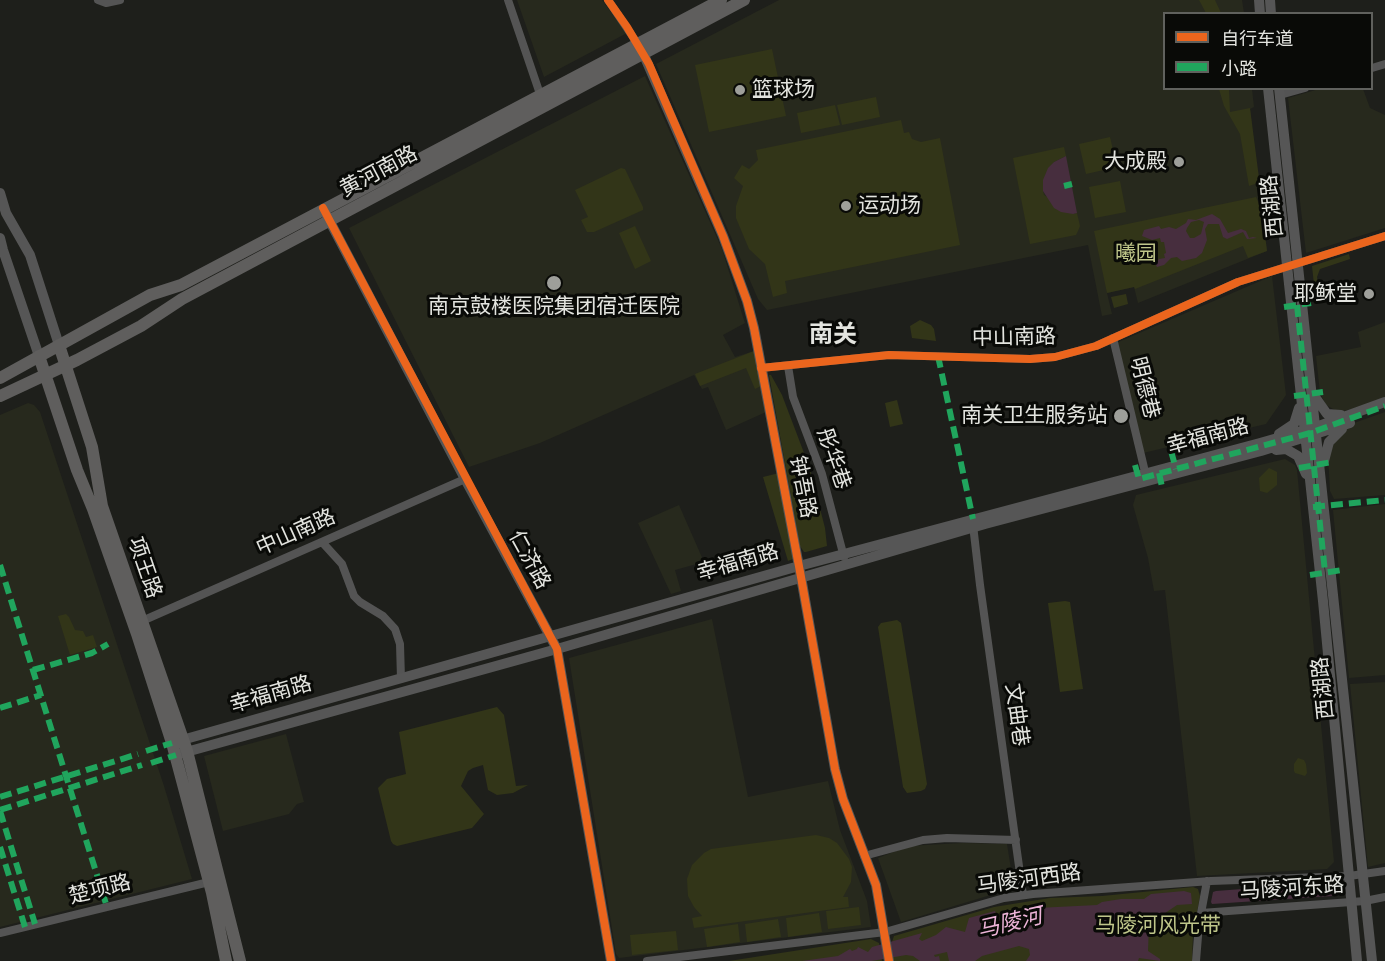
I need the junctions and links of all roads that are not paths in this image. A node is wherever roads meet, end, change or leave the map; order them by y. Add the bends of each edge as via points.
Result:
1 (98, 0) edge
2 (120, 0) edge
3 (508, 0) edge
4 (608, 0) edge
5 (721, 0) edge
6 (744, 0) edge
7 (640, 49) junction
8 (1268, 90) edge
9 (1279, 92) edge
10 (540, 94) junction
11 (0, 193) edge
12 (323, 208) junction
13 (330, 220) junction
14 (1385, 236) edge
15 (0, 238) edge
16 (1292, 265) junction
17 (1113, 338) junction
18 (59, 345) junction
19 (39, 356) junction
20 (66, 366) junction
21 (788, 366) junction
22 (761, 368) junction
23 (44, 375) junction
24 (0, 378) edge
25 (1306, 391) junction
26 (0, 396) edge
27 (1385, 402) edge
28 (1385, 410) edge
29 (1355, 417) junction
30 (1311, 433) junction
31 (1260, 447) junction
32 (1147, 477) junction
33 (465, 479) junction
34 (1318, 501) junction
35 (973, 523) junction
36 (322, 542) junction
37 (844, 560) junction
38 (800, 572) junction
39 (142, 621) junction
40 (550, 637) junction
41 (557, 649) junction
42 (401, 679) junction
43 (179, 747) junction
44 (1016, 840) junction
45 (864, 856) junction
46 (1385, 871) edge
47 (1363, 875) junction
48 (1348, 876) junction
49 (1207, 881) junction
50 (209, 882) junction
51 (1023, 895) junction
52 (1385, 897) edge
53 (1365, 901) junction
54 (1351, 903) junction
55 (1201, 913) junction
56 (0, 933) edge
57 (885, 936) junction
58 (226, 961) edge
59 (240, 961) edge
60 (611, 961) edge
61 (647, 961) edge
62 (889, 961) edge
63 (1196, 961) edge
64 (1357, 961) edge
65 (1372, 961) edge

1 - 2 street
3 - 10 street
4 - 7 street
5 - 7 main road, 黄河南路
6 - 7 main road, 黄河南路
7 - 10 main road, 黄河南路
7 - 13 main road, 黄河南路
7 - 22 main road, 钟吾路 via 723,236 747,301
8 - 16 main road, 西湖路
9 - 16 main road, 西湖路
10 - 12 main road, 黄河南路
11 - 18 main road, 项王路 via 6,213 30,255
12 - 13 main road, 仁济路
12 - 18 main road, 黄河南路
13 - 20 main road, 黄河南路
13 - 33 main road, 仁济路
14 - 16 street, 中山南路
15 - 19 main road, 项王路
16 - 17 street, 中山南路 via 1219,290
16 - 25 main road, 西湖路
17 - 21 street, 中山南路 via 1067,355 1043,359 889,355
17 - 32 street, 明德巷
18 - 19 main road, 黄河南路
18 - 20 main road, 项王路
19 - 23 main road, 项王路
19 - 24 main road, 黄河南路
20 - 23 main road, 黄河南路
20 - 39 main road, 项王路 via 96,461 102,506
21 - 22 street, 中山南路
21 - 37 street, 彤华巷 via 796,408 822,474
22 - 38 main road, 钟吾路
23 - 26 main road, 黄河南路
23 - 43 main road, 项王路
25 - 29 main road via 1327,414
25 - 30 main road, 西湖路
25 - 31 main road via 1294,424
27 - 29 main road
28 - 29 main road
29 - 30 main road, 幸福南路
29 - 34 main road via 1333,436 1327,447
30 - 31 main road, 幸福南路
30 - 34 main road, 西湖路
31 - 32 main road, 幸福南路
31 - 34 main road via 1286,449 1298,456
32 - 35 main road, 幸福南路
33 - 36 street, 中山南路
33 - 40 main road, 仁济路
34 - 47 main road, 西湖路
34 - 48 main road, 西湖路
35 - 37 main road, 幸福南路
35 - 44 street, 文曲巷
36 - 39 street, 中山南路
36 - 42 street via 342,564 354,596 383,616 394,629 400,644
37 - 38 main road, 幸福南路
38 - 40 main road, 幸福南路
38 - 41 main road, 幸福南路
38 - 45 main road, 钟吾路 via 835,769
39 - 43 main road, 项王路
40 - 41 main road, 仁济路
40 - 42 main road, 幸福南路
41 - 43 main road, 幸福南路
41 - 60 main road, 仁济路
42 - 43 main road, 幸福南路
43 - 50 main road, 项王路
43 - 59 main road, 项王路
44 - 45 street via 923,840
44 - 51 street, 文曲巷
45 - 57 main road, 钟吾路 via 876,885
46 - 47 street, 马陵河西路
47 - 48 street, 马陵河西路
47 - 53 main road, 西湖路
48 - 49 street, 马陵河西路
48 - 54 main road, 西湖路
49 - 51 street, 马陵河西路
49 - 55 street
50 - 56 street, 楚项路
50 - 58 main road, 项王路
51 - 57 street, 马陵河西路 via 954,911
52 - 53 street, 马陵河东路
53 - 54 street, 马陵河东路
53 - 65 main road, 西湖路
54 - 55 street, 马陵河东路
54 - 64 main road, 西湖路
55 - 63 street
57 - 61 street, 马陵河西路
57 - 62 main road, 钟吾路

